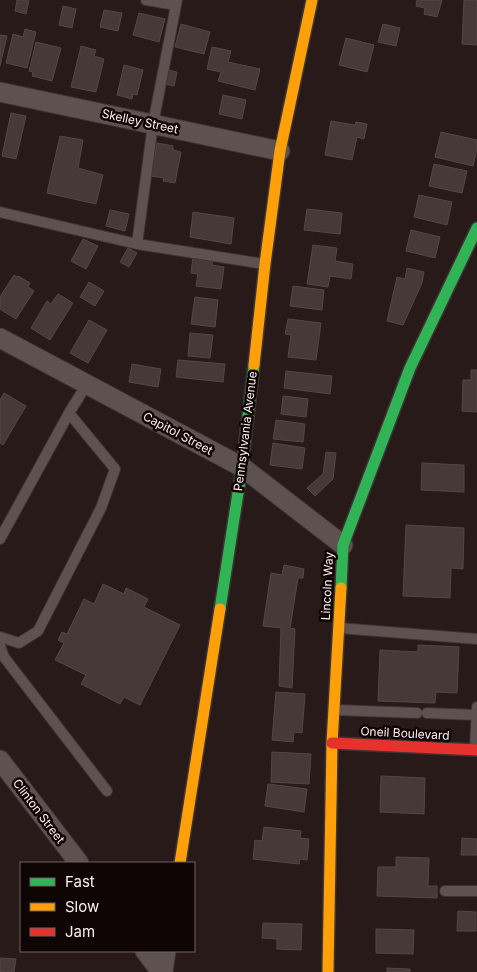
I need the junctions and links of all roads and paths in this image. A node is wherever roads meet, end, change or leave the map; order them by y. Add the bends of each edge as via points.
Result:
1 (146, 0) edge
2 (312, 0) edge
3 (177, 3) edge
4 (0, 92) edge
5 (153, 124) junction
6 (280, 151) junction
7 (0, 212) edge
8 (477, 228) edge
9 (136, 244) junction
10 (265, 264) junction
11 (0, 338) edge
12 (87, 384) junction
13 (69, 413) junction
14 (242, 467) junction
15 (0, 540) edge
16 (343, 545) junction
17 (339, 628) junction
18 (0, 637) edge
19 (477, 639) edge
20 (0, 646) edge
21 (477, 707) edge
22 (334, 710) junction
23 (476, 714) edge
24 (332, 743) junction
25 (476, 750) edge
26 (0, 760) edge
27 (107, 791) dead end
28 (78, 862) edge
29 (180, 862) edge
30 (445, 890) dead end
31 (477, 891) edge
32 (146, 952) edge
33 (166, 952) edge
34 (162, 972) edge
35 (328, 972) edge

1 - 3 lane
2 - 6 street, Pennsylvania Avenue
3 - 5 lane
4 - 5 street, Skelley Street
5 - 6 street, Skelley Street
5 - 9 lane
6 - 10 street, Pennsylvania Avenue
7 - 9 lane
8 - 16 street, Lincoln Way via 410,368
9 - 10 lane
10 - 14 street, Pennsylvania Avenue
11 - 12 street, Capitol Street
12 - 13 lane
12 - 14 street, Capitol Street
13 - 15 lane
13 - 18 lane via 115,469 102,508 38,631 19,643
14 - 16 street, Capitol Street
14 - 29 street, Pennsylvania Avenue
16 - 17 street, Lincoln Way
17 - 19 lane
17 - 22 street, Lincoln Way
20 - 27 lane via 4,657
21 - 23 lane
22 - 23 lane
22 - 24 street, Lincoln Way
23 - 25 lane
24 - 25 street, Oneil Boulevard
24 - 35 street, Lincoln Way
26 - 28 street, Clinton Street
30 - 31 lane
32 - 34 street
33 - 34 street

